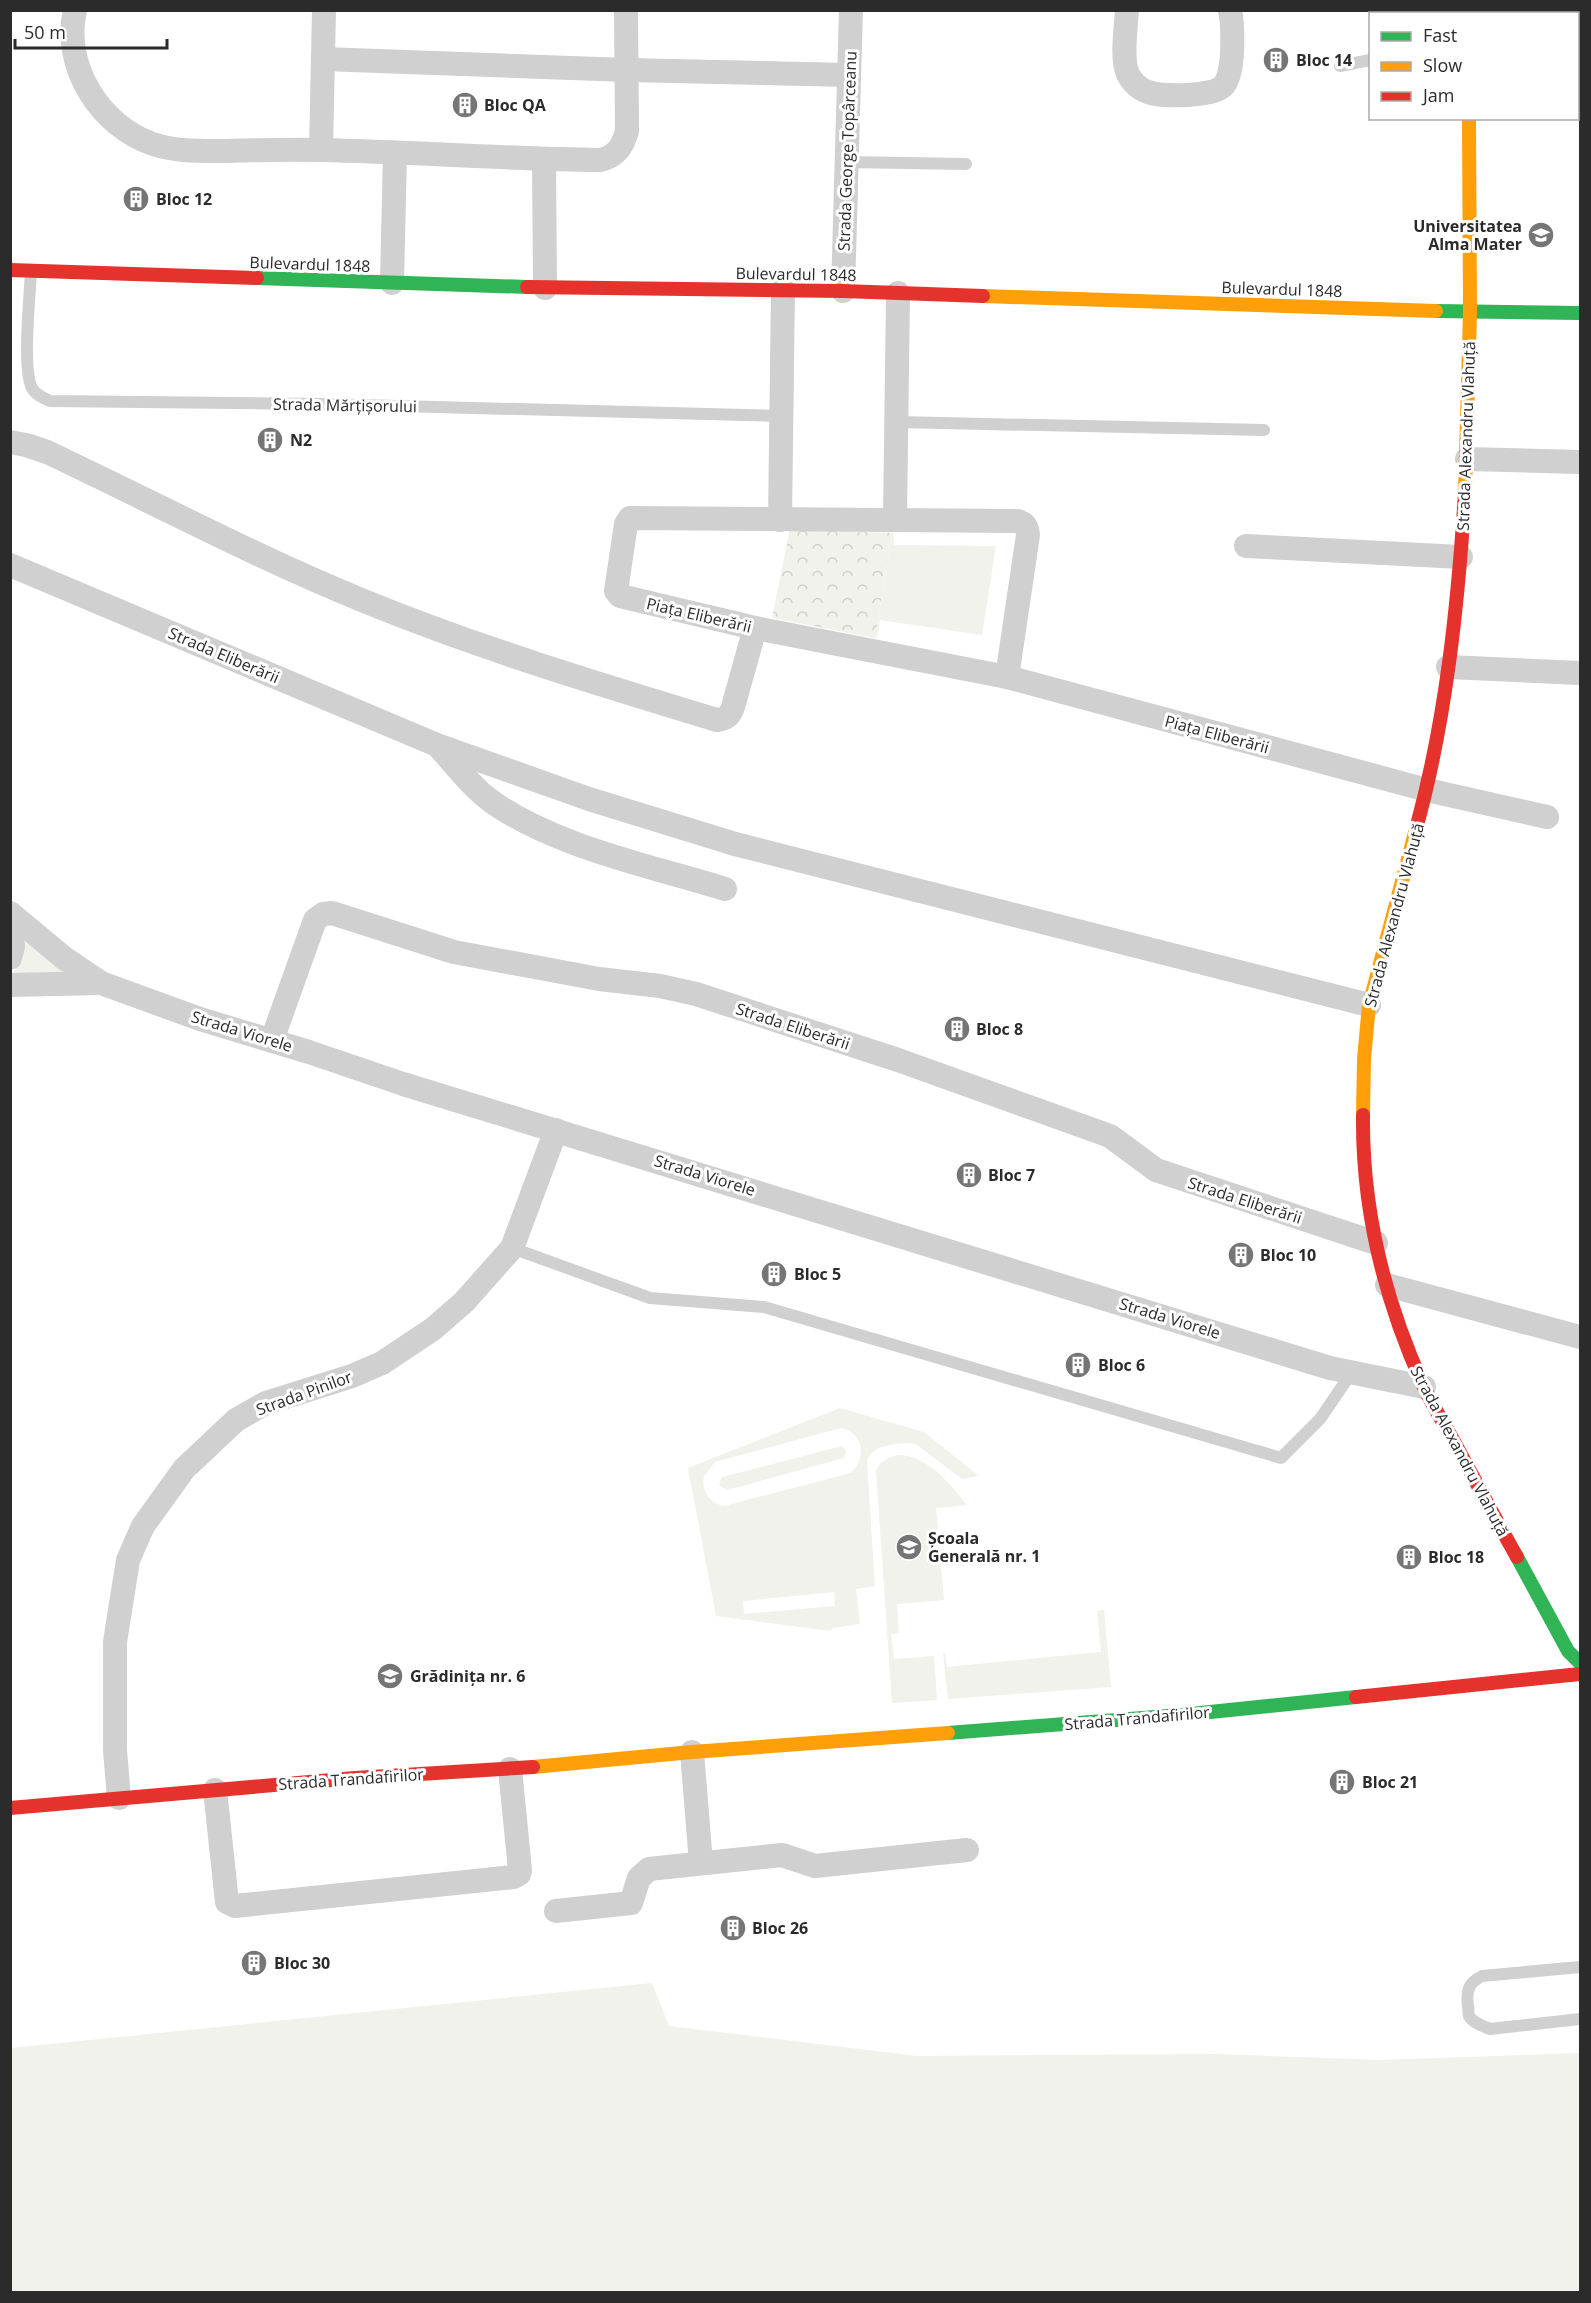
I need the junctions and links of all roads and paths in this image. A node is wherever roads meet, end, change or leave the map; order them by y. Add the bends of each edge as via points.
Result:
1 (75, 10) edge
2 (324, 10) edge
3 (626, 10) edge
4 (851, 10) edge
5 (1127, 10) edge
6 (1230, 10) edge
7 (323, 59) junction
8 (1369, 60) edge
9 (1340, 66) dead end
10 (627, 70) junction
11 (849, 75) junction
12 (1469, 120) edge
13 (321, 150) junction
14 (395, 153) junction
15 (544, 159) junction
16 (846, 162) junction
17 (966, 164) dead end
18 (10, 270) edge
19 (31, 271) junction
20 (392, 283) junction
21 (545, 288) junction
22 (783, 290) junction
23 (843, 291) junction
24 (897, 293) junction
25 (1470, 312) junction
26 (1581, 312) edge
27 (781, 416) junction
28 (897, 422) junction
29 (1264, 430) dead end
30 (10, 442) edge
31 (1467, 459) junction
32 (1581, 462) edge
33 (895, 519) junction
34 (780, 520) junction
35 (1246, 546) dead end
36 (1461, 557) junction
37 (10, 565) edge
38 (755, 628) junction
39 (1448, 667) junction
40 (1581, 673) edge
41 (1006, 677) junction
42 (436, 745) junction
43 (1427, 790) junction
44 (1547, 817) dead end
45 (725, 889) dead end
46 (10, 913) edge
47 (10, 924) edge
48 (10, 958) edge
49 (101, 983) junction
50 (10, 985) edge
51 (1369, 1005) junction
52 (272, 1040) junction
53 (556, 1130) junction
54 (1376, 1243) junction
55 (512, 1248) junction
56 (1387, 1285) junction
57 (1581, 1337) edge
58 (1352, 1372) junction
59 (1424, 1386) junction
60 (1581, 1663) edge
61 (1581, 1674) edge
62 (692, 1752) junction
63 (510, 1769) junction
64 (215, 1790) junction
65 (119, 1798) junction
66 (10, 1808) edge
67 (968, 1850) dead end
68 (701, 1863) junction
69 (556, 1911) dead end
70 (1581, 1967) edge
71 (1581, 2019) edge

1 - 13 street via 73,47 85,83 111,120 132,134 153,144 194,151
2 - 7 street
3 - 10 street
4 - 11 street, Strada George Topârceanu
5 - 6 street via 1125,66 1134,83 1150,93 1205,94 1223,87 1229,78
7 - 10 street
7 - 13 street
8 - 9 lane
10 - 11 street
10 - 15 street via 627,131 617,152 600,160
11 - 16 street, Strada George Topârceanu
12 - 25 street, Strada Alexandru Vlahuță
13 - 14 street
14 - 15 street
14 - 20 street
15 - 21 street
16 - 17 lane
16 - 23 street, Strada George Topârceanu
18 - 19 street, Bulevardul 1848
19 - 20 street, Bulevardul 1848
19 - 27 lane, Strada Mărțișorului via 29,381 39,396 51,401
20 - 21 street, Bulevardul 1848
21 - 22 street, Bulevardul 1848
22 - 23 street, Bulevardul 1848
22 - 27 street
23 - 24 street, Bulevardul 1848
24 - 25 street, Bulevardul 1848
24 - 28 street
25 - 26 street, Bulevardul 1848
25 - 31 street, Strada Alexandru Vlahuță
27 - 34 street
28 - 29 lane
28 - 33 street
30 - 38 street via 47,452 373,604 590,681 717,720 731,714 734,707
31 - 32 street
31 - 36 street, Strada Alexandru Vlahuță
33 - 34 street, Piața Eliberării
33 - 41 street, Piața Eliberării via 1017,520 1027,527
34 - 38 street, Piața Eliberării via 630,518 626,524 617,594
35 - 36 street
36 - 39 street, Strada Alexandru Vlahuță
37 - 42 street, Strada Eliberării
38 - 41 street, Piața Eliberării
39 - 40 street
39 - 43 street, Strada Alexandru Vlahuță
41 - 43 street, Piața Eliberării
42 - 45 street, Strada Eliberării via 486,797 529,823 575,843
42 - 51 street, Strada Eliberării via 726,842
43 - 44 street, Piața Eliberării
43 - 51 street, Strada Alexandru Vlahuță
46 - 49 street, Strada Viorele
47 - 48 street
49 - 50 street
49 - 52 street, Strada Viorele
51 - 54 street, Strada Alexandru Vlahuță via 1363,1142
52 - 53 street, Strada Viorele
52 - 54 street, Strada Eliberării via 315,920 332,913 454,952 696,994 898,1060 1110,1136 1156,1170
53 - 55 street, Strada Pinilor
53 - 58 street, Strada Viorele
54 - 56 street, Strada Alexandru Vlahuță
55 - 58 lane via 650,1298 764,1307 1281,1458 1320,1419
55 - 65 street, Strada Pinilor via 464,1302 433,1329 382,1363 266,1403 236,1420 184,1469 164,1495 143,1526 128,1560 121,1596 115,1642
56 - 57 street
56 - 59 street, Strada Alexandru Vlahuță via 1400,1330
58 - 59 street, Strada Viorele
59 - 60 street, Strada Alexandru Vlahuță via 1568,1651
61 - 62 street, Strada Trandafirilor via 1181,1715
62 - 63 street, Strada Trandafirilor
62 - 68 street
63 - 64 street, Strada Trandafirilor
63 - 64 street via 520,1870 514,1877 235,1906 227,1902
64 - 65 street, Strada Trandafirilor
65 - 66 street, Strada Trandafirilor
67 - 68 street via 815,1866 782,1855
68 - 69 street via 649,1869 639,1878 631,1903 626,1905
70 - 71 lane via 1482,1976 1467,1988 1469,2016 1490,2028

